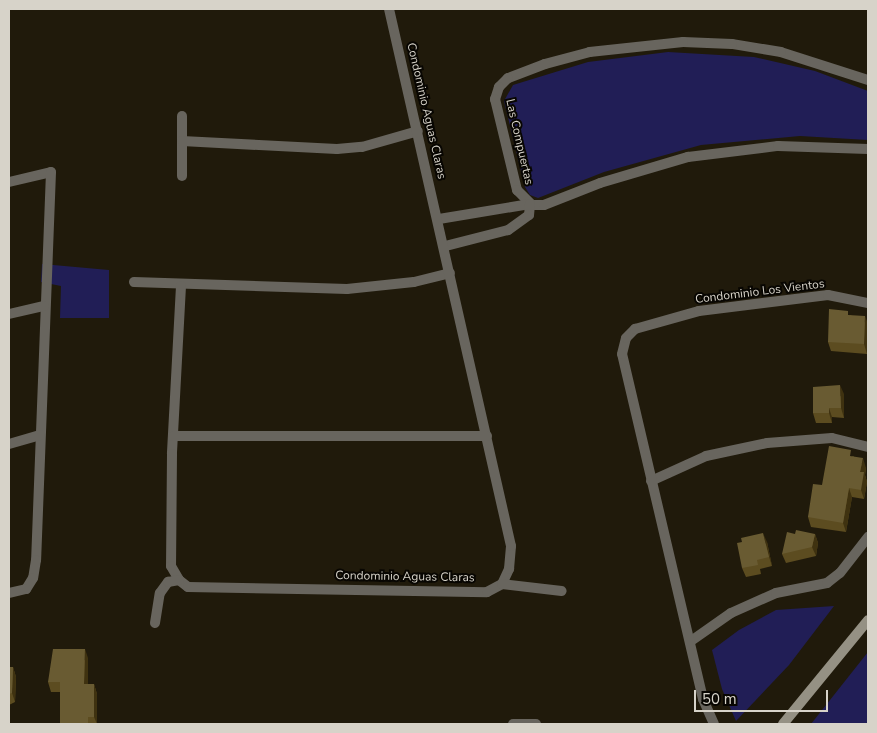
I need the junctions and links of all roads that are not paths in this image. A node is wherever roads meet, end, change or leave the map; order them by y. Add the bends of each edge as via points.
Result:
1 (389, 9) edge
2 (868, 80) edge
3 (182, 116) dead end
4 (418, 131) junction
5 (182, 141) junction
6 (868, 149) edge
7 (182, 176) dead end
8 (9, 182) edge
9 (530, 204) junction
10 (439, 219) junction
11 (444, 246) junction
12 (450, 272) junction
13 (134, 282) dead end
14 (181, 286) junction
15 (868, 303) edge
16 (44, 306) junction
17 (9, 314) edge
18 (40, 435) junction
19 (173, 436) junction
20 (487, 436) junction
21 (9, 444) edge
22 (868, 447) edge
23 (651, 481) junction
24 (868, 537) edge
25 (179, 580) junction
26 (502, 584) junction
27 (562, 591) dead end
28 (9, 592) edge
29 (868, 620) edge
30 (155, 623) dead end
31 (691, 641) junction
32 (513, 724) edge
33 (536, 724) edge
34 (714, 724) edge
35 (783, 724) edge

1 - 4 street, Condominio Aguas Claras
2 - 9 street, Las Compuertas via 781,52 732,44 683,42 590,52 515,74 499,86 495,99 517,190
3 - 5 street
4 - 5 street via 362,147 337,149
4 - 10 street, Condominio Aguas Claras
5 - 7 street
6 - 9 street via 778,146 696,156 633,172 544,205
8 - 16 street via 51,172
9 - 10 street
9 - 11 street via 529,215 508,230
10 - 11 street, Condominio Aguas Claras
11 - 12 street, Condominio Aguas Claras
12 - 14 street via 414,282 347,289
12 - 20 street, Condominio Aguas Claras
13 - 14 street
14 - 19 street
15 - 23 street, Condominio Los Vientos via 828,295 699,311 635,329 626,338 622,354
16 - 17 street
16 - 18 street
18 - 21 street
18 - 28 street via 33,578 26,589
19 - 20 street
19 - 25 street via 170,566
20 - 26 street, Condominio Aguas Claras via 511,546 509,569
22 - 23 street via 832,438 767,443 706,456
23 - 31 street, Condominio Los Vientos
24 - 31 street via 827,583 776,593 731,613
25 - 26 street, Condominio Aguas Claras via 188,587 487,592
25 - 30 street via 168,582 160,593
26 - 27 street
29 - 35 street
31 - 34 street, Condominio Los Vientos via 703,699
32 - 33 street

